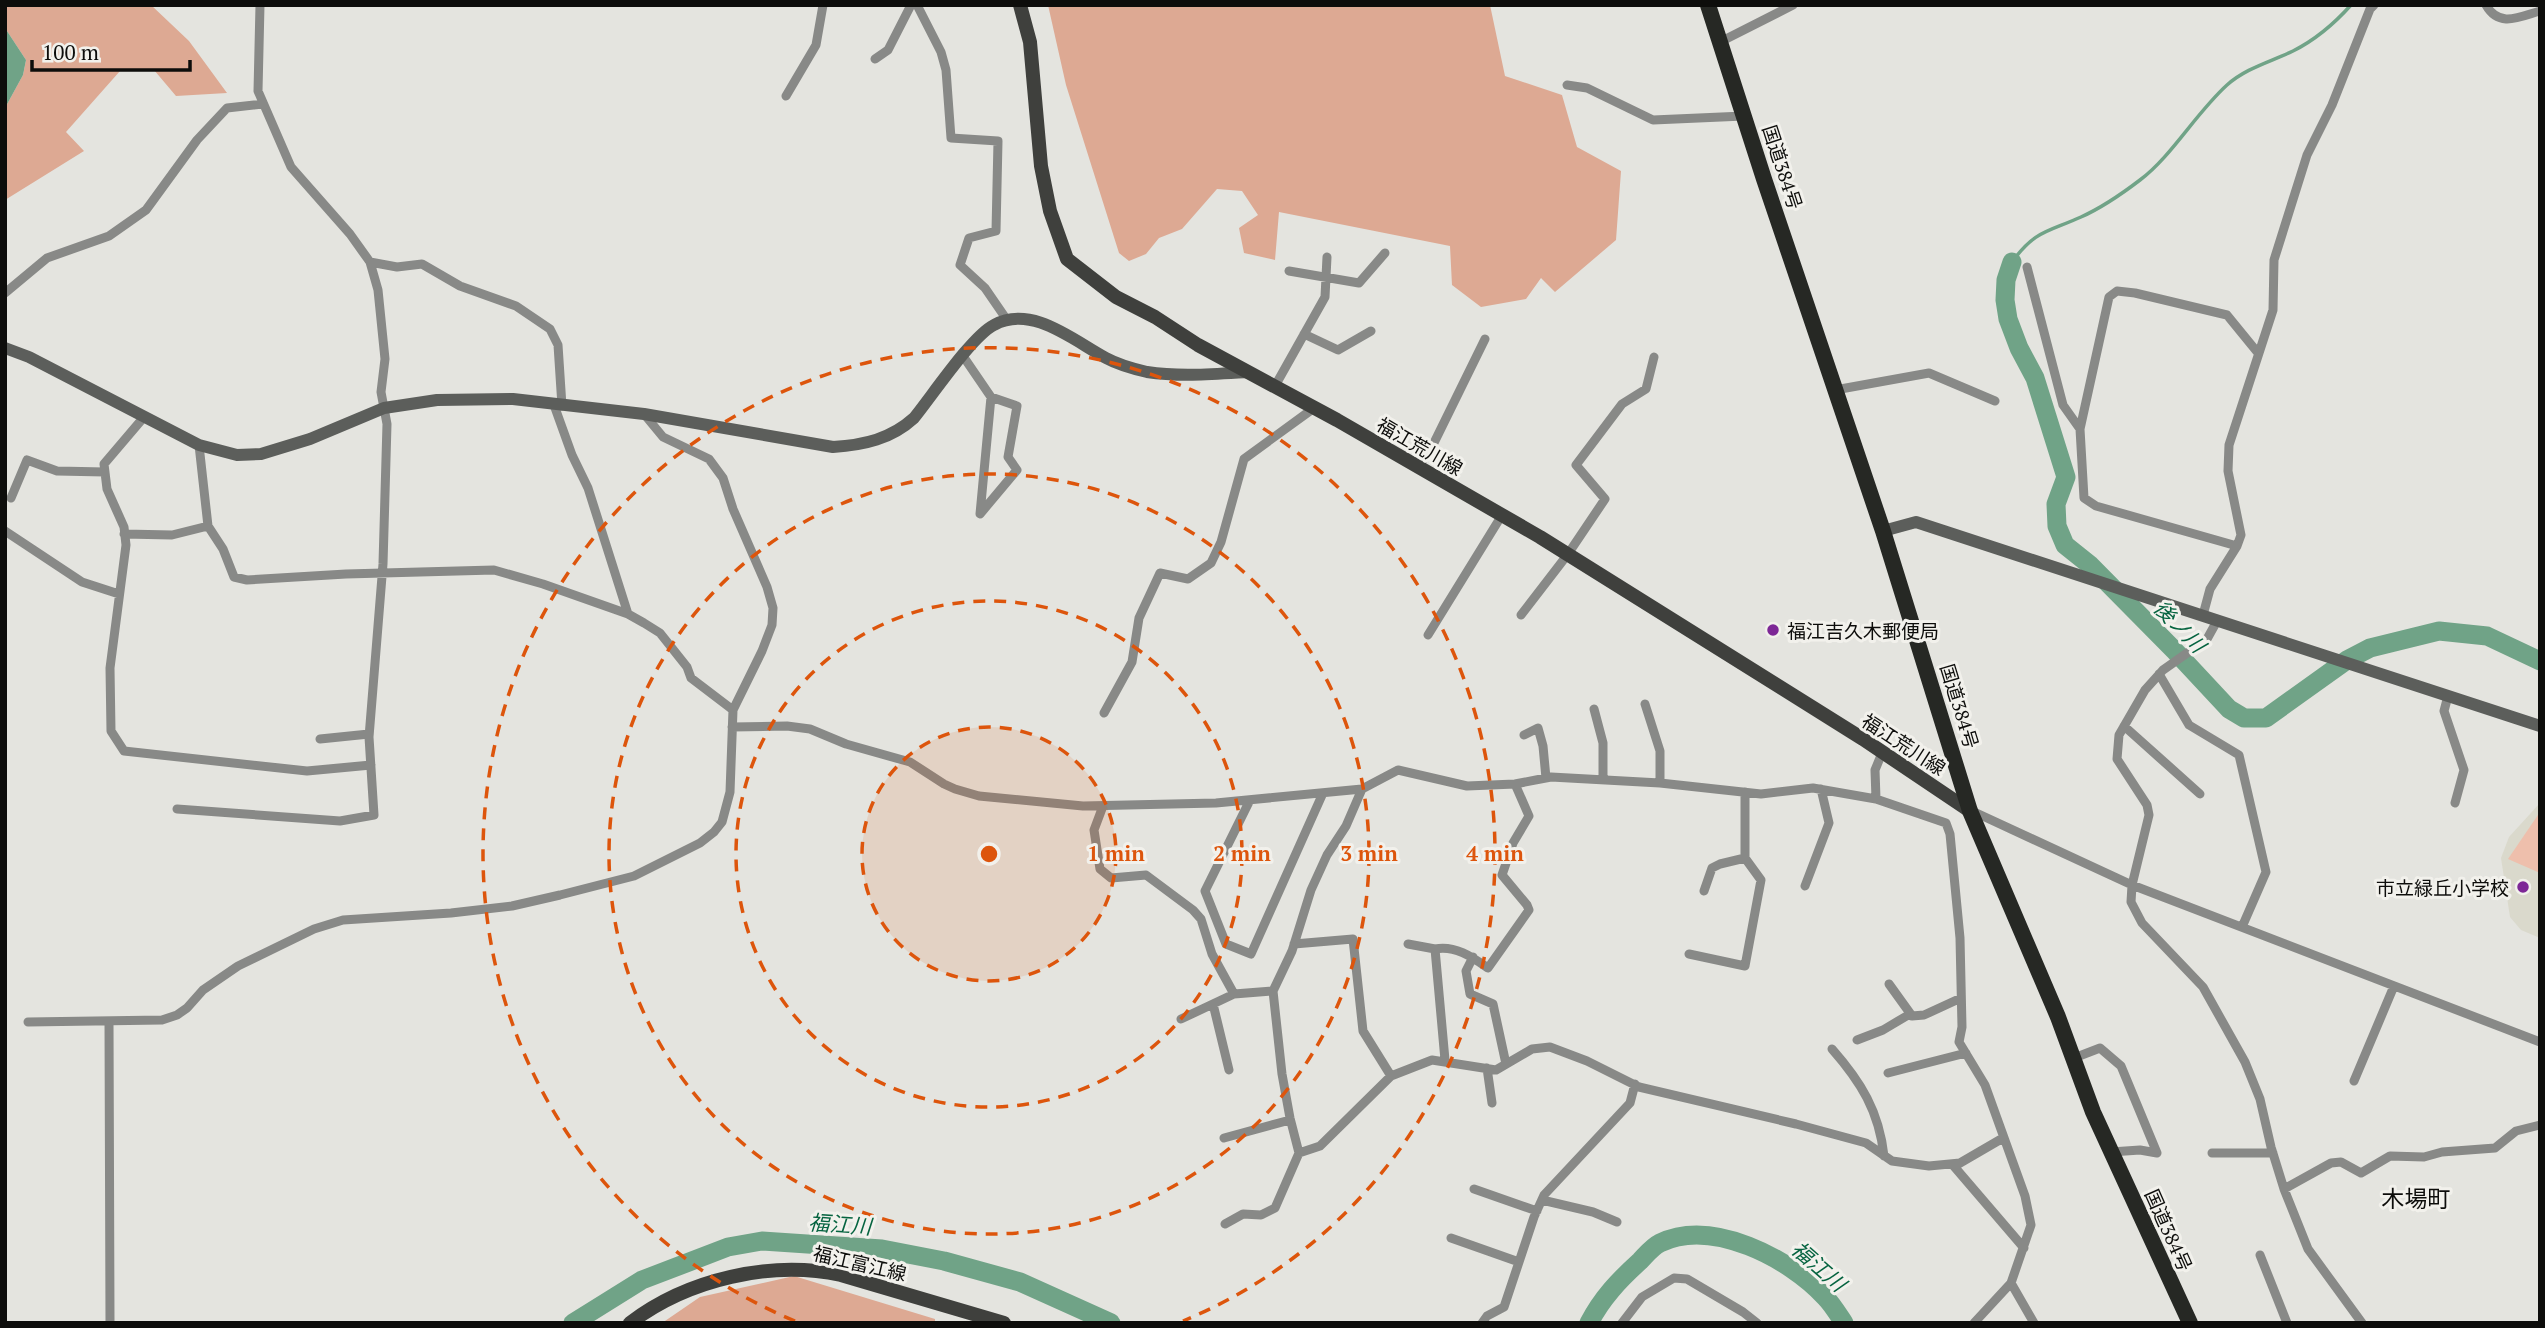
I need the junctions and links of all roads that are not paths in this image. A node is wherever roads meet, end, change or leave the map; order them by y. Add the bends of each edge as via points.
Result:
1 (260, 5) edge
2 (823, 5) edge
3 (911, 5) edge
4 (917, 5) edge
5 (1020, 5) edge
6 (1708, 5) edge
7 (1793, 5) edge
8 (2374, 5) edge
9 (2486, 5) edge
10 (2540, 11) edge
11 (1720, 42) junction
12 (875, 58) dead end
13 (1567, 85) dead end
14 (786, 96) dead end
15 (263, 103) junction
16 (1744, 116) junction
17 (1385, 253) dead end
18 (1327, 257) dead end
19 (370, 262) junction
20 (2027, 267) dead end
21 (1289, 271) dead end
22 (1326, 278) junction
23 (5, 293) edge
24 (1007, 320) junction
25 (1371, 331) dead end
26 (1304, 334) junction
27 (1485, 339) dead end
28 (5, 348) edge
29 (2258, 353) junction
30 (964, 356) junction
31 (1654, 357) dead end
32 (1248, 372) junction
33 (1275, 386) junction
34 (1835, 390) junction
35 (991, 397) junction
36 (1996, 401) dead end
37 (558, 405) junction
38 (383, 408) junction
39 (1314, 408) junction
40 (644, 414) junction
41 (144, 417) junction
42 (2080, 429) junction
43 (199, 445) junction
44 (1418, 466) junction
45 (105, 472) junction
46 (11, 498) dead end
47 (1502, 515) junction
48 (208, 526) junction
49 (5, 531) edge
50 (1883, 531) junction
51 (124, 534) junction
52 (2237, 546) junction
53 (1568, 554) junction
54 (382, 573) junction
55 (120, 594) junction
56 (628, 614) junction
57 (1521, 615) dead end
58 (2203, 615) junction
59 (2217, 621) junction
60 (1428, 635) dead end
61 (2159, 674) junction
62 (2448, 696) junction
63 (1646, 704) dead end
64 (1594, 709) dead end
65 (733, 710) junction
66 (1104, 713) dead end
67 (2124, 726) junction
68 (2540, 726) edge
69 (732, 727) junction
70 (369, 734) junction
71 (1524, 734) dead end
72 (320, 739) dead end
73 (1882, 753) junction
74 (371, 765) junction
75 (1546, 778) junction
76 (1602, 780) junction
77 (1660, 783) junction
78 (1515, 784) junction
79 (1362, 789) junction
80 (1821, 789) junction
81 (1745, 792) junction
82 (1323, 793) junction
83 (2200, 794) dead end
84 (1876, 799) junction
85 (1250, 800) junction
86 (2455, 803) dead end
87 (1104, 806) junction
88 (177, 809) dead end
89 (1970, 811) junction
90 (1745, 858) junction
91 (2132, 885) junction
92 (1805, 886) dead end
93 (1704, 891) dead end
94 (2242, 927) junction
95 (1294, 944) junction
96 (1408, 944) dead end
97 (1435, 948) junction
98 (1689, 954) dead end
99 (1473, 957) junction
100 (1889, 984) dead end
101 (2394, 986) junction
102 (1273, 991) junction
103 (1234, 994) junction
104 (1961, 998) junction
105 (1213, 1004) junction
106 (1910, 1014) junction
107 (1181, 1019) dead end
108 (109, 1021) junction
109 (28, 1022) dead end
110 (1857, 1040) dead end
111 (2540, 1042) edge
112 (1832, 1049) dead end
113 (1966, 1053) junction
114 (2074, 1059) junction
115 (1445, 1060) junction
116 (1506, 1064) junction
117 (1487, 1068) junction
118 (1229, 1070) dead end
119 (1888, 1073) dead end
120 (1391, 1076) junction
121 (2354, 1080) dead end
122 (1634, 1084) junction
123 (1492, 1103) dead end
124 (1290, 1120) junction
125 (2540, 1125) edge
126 (1224, 1138) dead end
127 (2003, 1138) junction
128 (2111, 1152) junction
129 (1299, 1153) junction
130 (2212, 1153) dead end
131 (2273, 1153) junction
132 (1884, 1156) junction
133 (1951, 1164) junction
134 (1474, 1189) dead end
135 (2284, 1189) junction
136 (1542, 1200) junction
137 (1536, 1212) junction
138 (1617, 1222) dead end
139 (1225, 1224) dead end
140 (1451, 1238) dead end
141 (2024, 1248) junction
142 (2260, 1255) dead end
143 (1519, 1262) junction
144 (2011, 1283) junction
145 (110, 1323) edge
146 (630, 1323) edge
147 (1004, 1323) edge
148 (1482, 1323) edge
149 (1622, 1323) edge
150 (1757, 1323) edge
151 (1974, 1323) edge
152 (2034, 1323) edge
153 (2190, 1323) edge
154 (2287, 1323) edge
155 (2361, 1323) edge

1 - 15 street via 258,91
2 - 14 street via 816,45
3 - 12 street via 888,50
4 - 24 street via 946,70 951,138 998,141 996,231 969,237 961,265
5 - 32 main road, 福江荒川線 via 1030,42 1041,166 1067,259 1116,297
6 - 11 highway, 国道384号
7 - 11 street
8 - 29 street via 2307,155 2274,260 2273,310
9 - 10 street via 2498,19
11 - 16 highway, 国道384号
13 - 16 street via 1587,88 1653,120
15 - 19 street via 291,167
15 - 23 street via 227,108 197,140 146,210 109,236 47,258
16 - 34 highway, 国道384号
17 - 22 street via 1359,283
18 - 22 street
19 - 37 street via 397,267 422,264 460,286 516,306 550,329 558,345
19 - 38 street via 379,290 385,359
20 - 42 street via 2063,405
21 - 22 street
22 - 26 street via 1325,297
24 - 30 street via 983,332
24 - 32 street via 1024,319 1052,327 1109,360 1146,372
25 - 26 street via 1338,350
26 - 33 street
27 - 44 street via 1430,451
28 - 41 street
29 - 42 street via 2227,315 2117,291 2109,297
29 - 52 street via 2229,445 2228,471 2241,535
30 - 35 street
30 - 40 street via 904,427 858,445 833,447
31 - 53 street via 1646,389 1622,404 1576,465 1605,499
32 - 33 main road, 福江荒川線
33 - 39 main road, 福江荒川線
34 - 36 street via 1929,373
34 - 50 highway, 国道384号
35 - 35 street via 986,449 981,514 1017,470 1008,457 1017,406
37 - 38 street via 513,399 437,400
37 - 40 street
37 - 56 street via 564,436 588,488
38 - 43 street via 261,454 237,456
38 - 54 street via 387,424
39 - 44 main road, 福江荒川線
39 - 66 street via 1244,459 1212,563 1188,579 1160,573 1139,618 1132,662
40 - 65 street via 663,437 709,459 723,478 767,587 772,625
41 - 43 street
41 - 45 street via 104,464
42 - 52 street via 2084,498 2096,506
43 - 48 street
44 - 47 main road, 福江荒川線
45 - 46 street via 58,471 27,460
45 - 51 street
47 - 53 main road, 福江荒川線
47 - 60 street
48 - 51 street via 172,535
48 - 54 street via 234,576 247,580
49 - 55 street via 82,582
50 - 58 street via 1916,522
50 - 89 highway, 国道384号
51 - 55 street
52 - 58 street via 2210,589
53 - 57 street
53 - 73 main road, 福江荒川線
54 - 56 street via 494,570
54 - 70 street
55 - 74 street via 110,668 111,731 124,751 307,771
56 - 65 street via 660,633 691,678
58 - 59 street
59 - 61 street via 2207,639
59 - 62 street
61 - 67 street
61 - 94 street via 2189,725 2239,755 2266,872
62 - 68 street
62 - 86 street via 2444,711 2464,770
63 - 77 street via 1660,751
64 - 76 street via 1603,743
65 - 69 street
67 - 83 street
67 - 91 street via 2117,759 2149,815
69 - 87 street via 810,729 910,762 944,785 979,796
69 - 108 street via 730,792 722,822 700,843 634,876 512,906 343,920 238,966 177,1015 162,1020
70 - 72 street
70 - 74 street
71 - 75 street via 1538,728
73 - 84 street via 1875,769
73 - 89 main road, 福江荒川線
74 - 88 street via 374,815 340,821
75 - 76 street
75 - 78 street
76 - 77 street
77 - 81 street
78 - 79 street via 1467,786 1398,770
78 - 99 street via 1529,816 1513,843 1502,876 1529,911 1489,968
79 - 82 street
79 - 95 street via 1311,890
80 - 81 street
80 - 84 street
80 - 92 street via 1829,823
81 - 90 street
82 - 85 street
82 - 85 street via 1251,954 1226,944 1205,891
84 - 104 street via 1946,823
85 - 87 street
87 - 103 street via 1094,830 1100,869 1111,878 1146,875 1193,910
89 - 91 street
89 - 114 highway, 国道384号
90 - 93 street via 1712,869
90 - 98 street via 1761,880 1745,966
91 - 94 street
91 - 131 street via 2131,902 2142,923 2203,987 2245,1062
94 - 101 street
95 - 102 street
95 - 120 street via 1353,939 1363,1031
96 - 97 street
97 - 99 street
97 - 115 street
99 - 116 street via 1466,971 1470,995 1493,1004
100 - 106 street
101 - 111 street
101 - 121 street
102 - 103 street
102 - 124 street
103 - 105 street
104 - 106 street via 1924,1015
104 - 113 street via 1959,1042
105 - 107 street
105 - 118 street
106 - 110 street
108 - 109 street
108 - 145 street
112 - 132 street via 1869,1100 1881,1130
113 - 119 street
113 - 127 street via 1985,1085
114 - 128 highway, 国道384号
114 - 128 street via 2100,1048 2121,1066 2157,1153
115 - 117 street
115 - 120 street via 1432,1060
116 - 117 street via 1496,1070
116 - 122 street via 1532,1049 1550,1047
117 - 123 street
120 - 129 street via 1320,1146
122 - 132 street via 1866,1143
122 - 136 street via 1630,1103
124 - 126 street
124 - 129 street
125 - 135 street via 2516,1131 2495,1148 2424,1157 2390,1156 2361,1173 2341,1162 2332,1163
127 - 133 street
127 - 141 street via 2031,1225
128 - 153 highway, 国道384号
129 - 139 street via 1275,1208 1261,1215 1243,1214
130 - 131 street
131 - 135 street
132 - 133 street via 1929,1166
133 - 141 street
134 - 137 street
135 - 155 street via 2308,1249
136 - 137 street
136 - 138 street
137 - 143 street
140 - 143 street
141 - 144 street
142 - 154 street
143 - 148 street via 1504,1307
144 - 151 street
144 - 152 street
146 - 147 main road, 福江富江線 via 651,1308 709,1283 787,1269 820,1270 861,1280
149 - 150 street via 1642,1297 1674,1278 1687,1279

